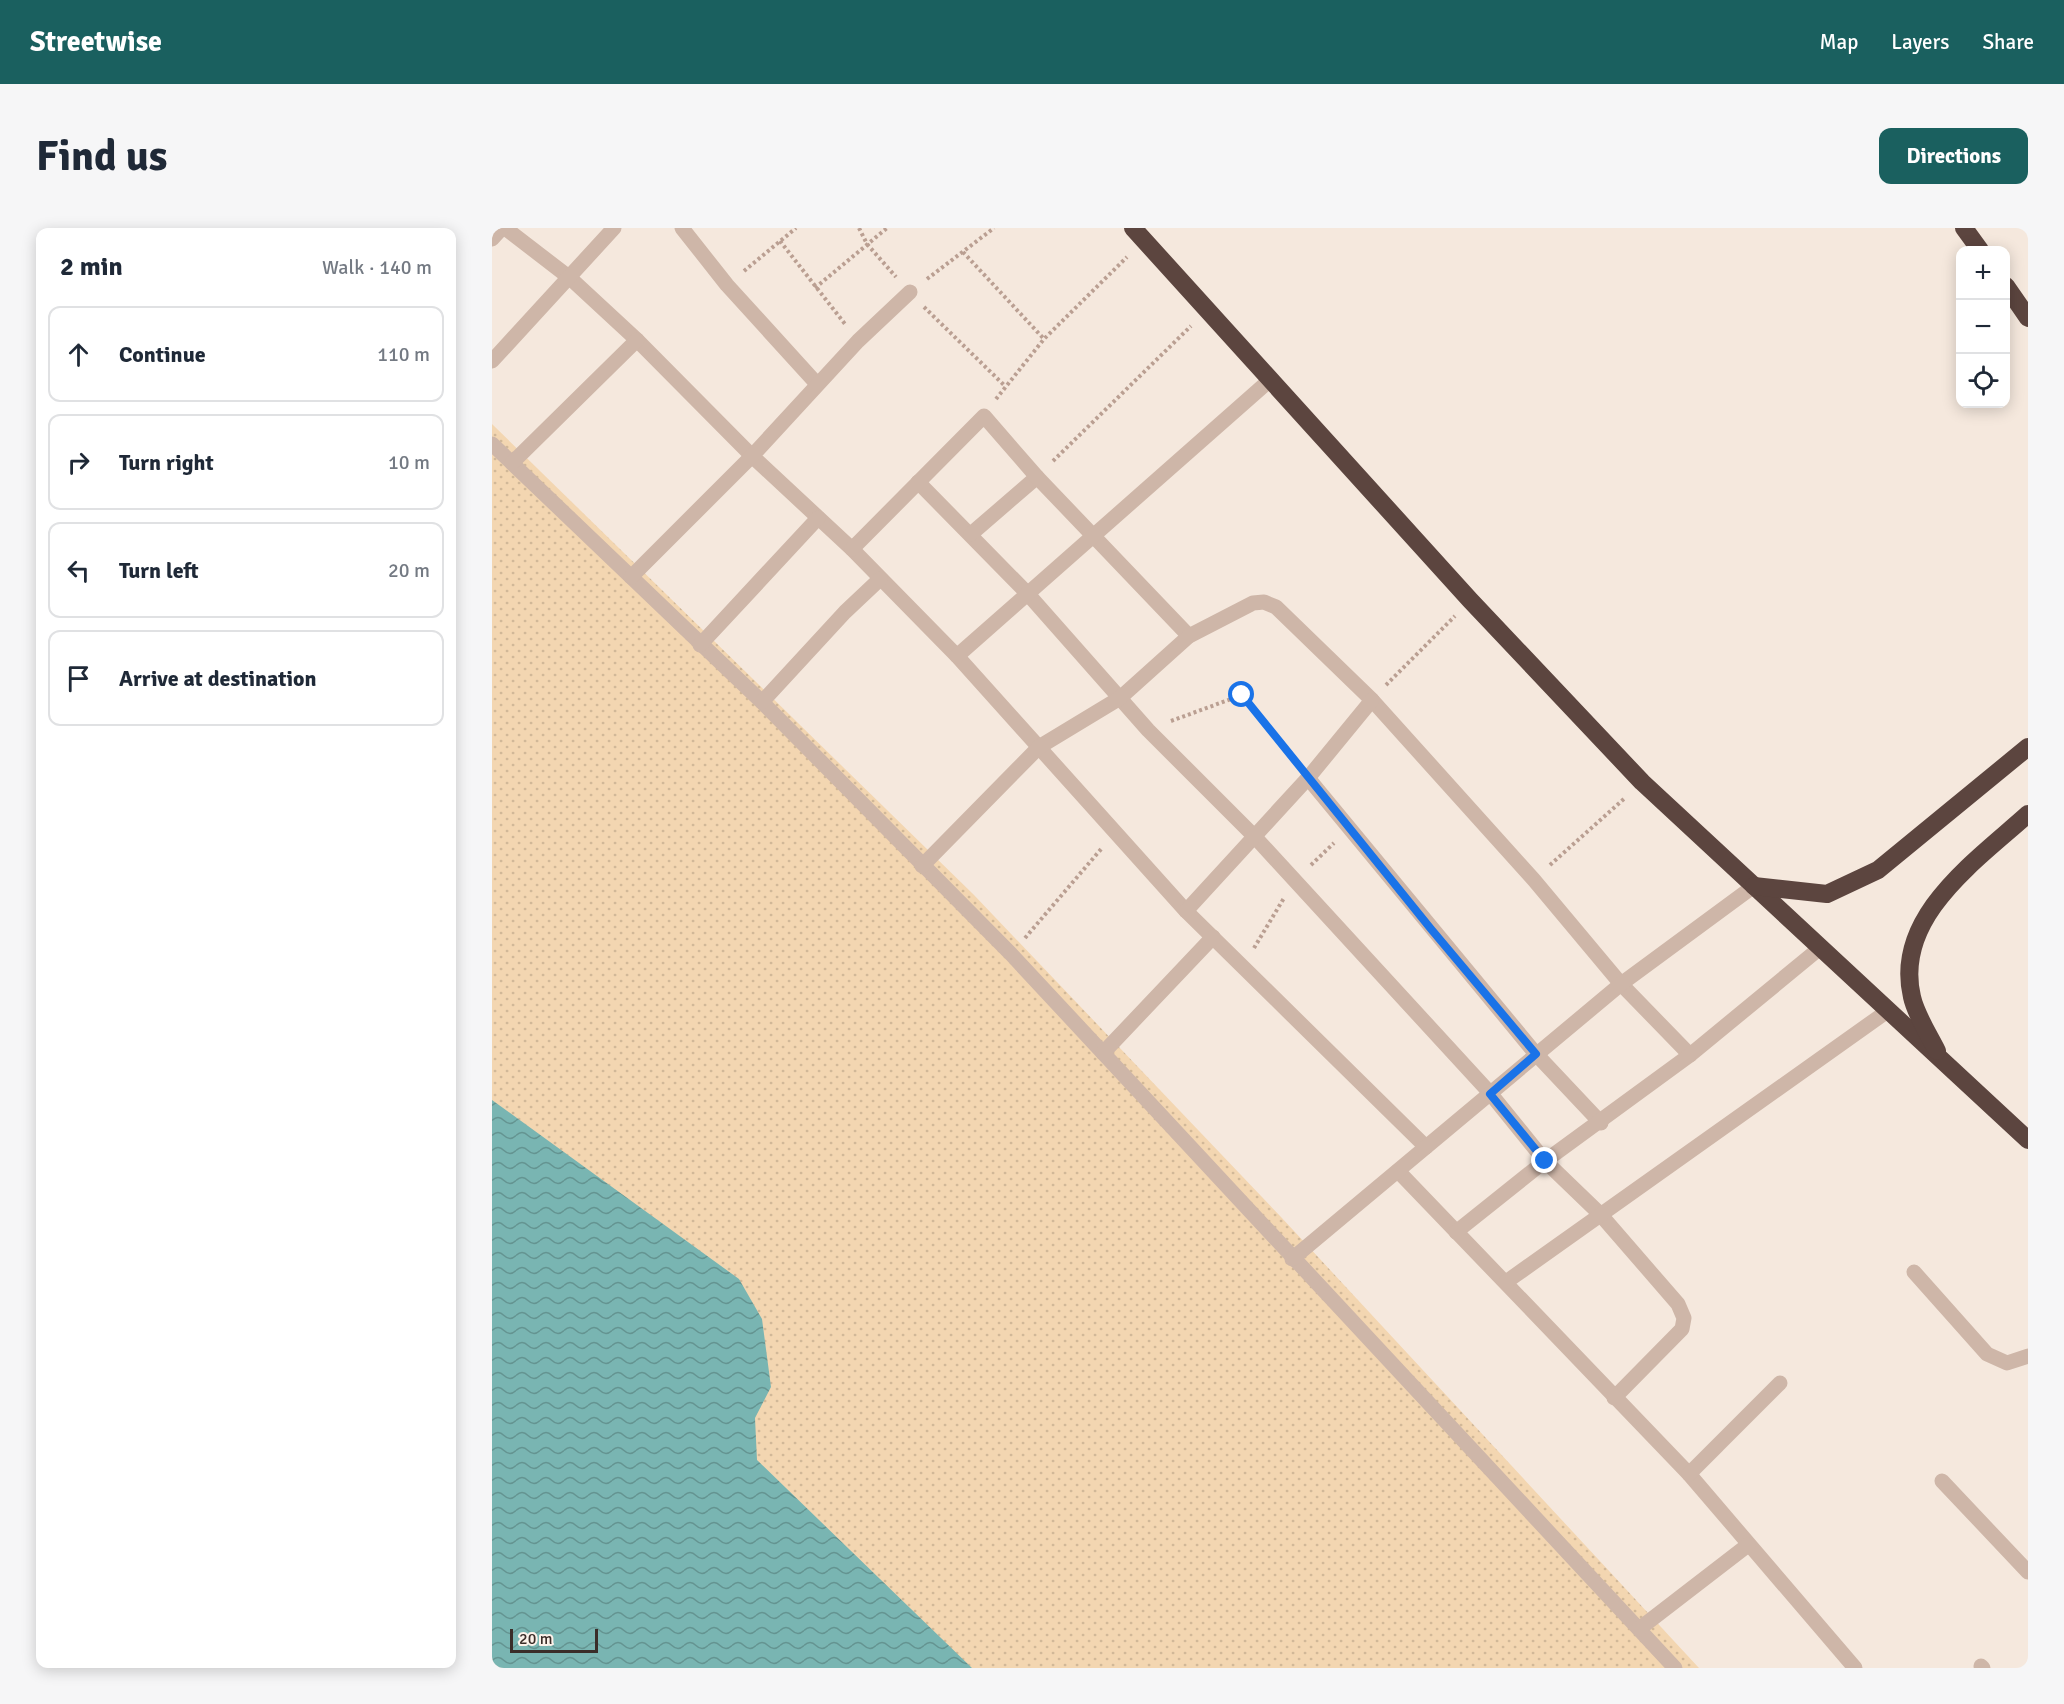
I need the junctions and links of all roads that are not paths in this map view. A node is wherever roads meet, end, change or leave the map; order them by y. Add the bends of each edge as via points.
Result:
1 (504, 228) edge
2 (614, 228) edge
3 (682, 228) edge
4 (1964, 228) edge
5 (1139, 234) edge
6 (492, 239) edge
7 (1977, 246) edge
8 (570, 278) junction
9 (910, 292) road end
10 (2010, 292) edge
11 (2028, 318) edge
12 (637, 340) junction
13 (492, 361) edge
14 (1270, 380) junction
15 (817, 384) junction
16 (492, 444) edge
17 (752, 456) junction
18 (512, 463) junction
19 (1037, 477) junction
20 (918, 482) junction
21 (818, 518) junction
22 (971, 534) junction
23 (1094, 536) junction
24 (852, 549) junction
25 (631, 577) junction
26 (880, 579) junction
27 (1028, 592) junction
28 (1189, 636) junction
29 (700, 645) junction
30 (957, 656) junction
31 (1120, 698) junction
32 (1372, 700) junction
33 (762, 702) junction
34 (1039, 747) junction
35 (2028, 747) edge
36 (1308, 778) junction
37 (2028, 814) edge
38 (1254, 836) junction
39 (922, 866) junction
40 (1754, 886) junction
41 (1186, 911) junction
42 (1213, 938) junction
43 (1820, 948) junction
44 (1621, 984) junction
45 (1889, 1010) junction
46 (1103, 1053) junction
47 (1536, 1054) junction
48 (1690, 1055) junction
49 (1943, 1063) junction
50 (1490, 1094) junction
51 (1601, 1123) junction
52 (2028, 1140) edge
53 (1426, 1147) junction
54 (1545, 1161) junction
55 (1398, 1171) junction
56 (1600, 1214) junction
57 (1456, 1232) junction
58 (1292, 1259) junction
59 (1914, 1272) dead end
60 (1506, 1282) junction
61 (2028, 1356) edge
62 (1780, 1383) dead end
63 (1614, 1398) junction
64 (1689, 1474) junction
65 (1941, 1481) dead end
66 (1748, 1545) junction
67 (2028, 1572) edge
68 (1639, 1629) junction
69 (1675, 1668) edge
70 (1855, 1668) edge

1 - 6 street
1 - 8 street
2 - 8 street
3 - 15 street via 726,285
4 - 7 highway
5 - 14 highway
8 - 12 street
8 - 13 street
9 - 15 street
10 - 11 highway
12 - 17 street
12 - 18 street
14 - 23 street
14 - 40 highway via 1642,782
15 - 17 street
16 - 18 street
17 - 21 street
17 - 25 street
18 - 25 street
19 - 20 street via 984,416
19 - 22 street
19 - 23 street
20 - 22 street
20 - 24 street
21 - 24 street
21 - 29 street
22 - 27 street
23 - 27 street
23 - 28 street
24 - 26 street
25 - 29 street
26 - 30 street
26 - 33 street
27 - 30 street
27 - 31 street
28 - 31 street
28 - 32 street via 1253,603 1276,606
29 - 33 street
30 - 34 street
31 - 34 street
31 - 38 street
32 - 36 street
32 - 44 street via 1534,880
33 - 39 street
34 - 39 street
34 - 41 street
35 - 40 highway via 1878,870 1827,894
36 - 38 street
36 - 47 street
37 - 49 highway via 1956,878 1929,911 1910,949 1912,998
38 - 41 street
38 - 50 street
39 - 46 street
40 - 43 highway
40 - 44 street
41 - 42 street
42 - 46 street
42 - 53 street
43 - 45 highway
43 - 48 street
44 - 47 street
44 - 48 street
45 - 49 highway
45 - 56 street
46 - 58 street
47 - 50 street
47 - 51 street
48 - 51 street
49 - 52 highway
50 - 53 street
50 - 54 street
51 - 54 street
53 - 55 street
54 - 56 street
54 - 57 street
55 - 57 street
55 - 58 street
56 - 60 street
56 - 63 street via 1678,1304 1684,1318 1682,1329
57 - 60 street
58 - 68 street
59 - 61 street via 1988,1354 2007,1362
60 - 63 street
62 - 64 street
63 - 64 street
64 - 66 street
65 - 67 street
66 - 68 street
66 - 70 street
68 - 69 street

